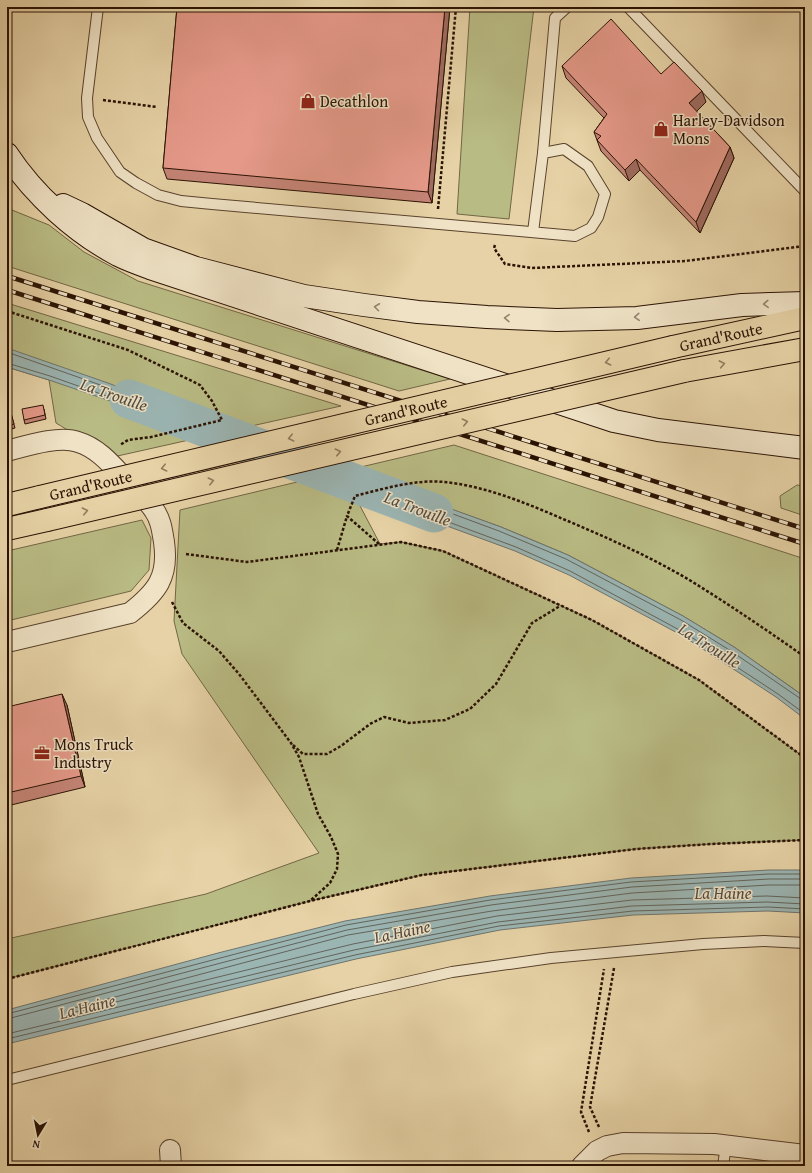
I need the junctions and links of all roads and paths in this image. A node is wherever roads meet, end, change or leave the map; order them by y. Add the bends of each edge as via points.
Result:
1 (98, 7) edge
2 (456, 7) edge
3 (567, 7) edge
4 (628, 7) edge
5 (86, 98) junction
6 (157, 107) dead end
7 (543, 153) junction
8 (7, 154) edge
9 (805, 191) edge
10 (40, 196) junction
11 (436, 224) junction
12 (496, 229) junction
13 (533, 232) junction
14 (805, 246) edge
15 (805, 303) edge
16 (7, 311) edge
17 (805, 318) edge
18 (805, 349) edge
19 (805, 448) edge
20 (7, 451) edge
21 (105, 457) junction
22 (7, 505) edge
23 (347, 516) junction
24 (7, 529) edge
25 (380, 544) junction
26 (337, 550) junction
27 (165, 552) junction
28 (156, 589) junction
29 (560, 606) junction
30 (7, 642) edge
31 (805, 657) edge
32 (291, 743) junction
33 (805, 758) edge
34 (805, 840) edge
35 (310, 901) junction
36 (805, 943) edge
37 (617, 952) junction
38 (606, 953) junction
39 (7, 979) edge
40 (7, 1080) edge
41 (600, 1129) dead end
42 (589, 1132) dead end
43 (726, 1145) junction
44 (792, 1156) edge
45 (582, 1166) edge
46 (723, 1166) edge

1 - 5 lane
2 - 11 path
3 - 7 lane via 555,18
4 - 9 lane
5 - 6 path
5 - 11 lane via 88,117 97,138 120,172 158,195 181,201
7 - 13 lane
7 - 13 lane via 564,149 588,166 605,194 598,217 591,228 575,236
8 - 10 street
15 -> 10 street via 742,305 636,318 556,320 418,312 364,306 304,296 196,268 143,249 82,214
10 - 19 street via 85,235 118,255 429,361 614,421 658,430
11 - 12 lane
12 - 13 lane
12 - 14 path via 494,248 505,264 532,268 684,261
16 - 21 path via 128,350 200,386 222,420 128,440
17 -> 22 main road, Grand'Route, bridge
24 -> 18 main road, Grand'Route, bridge via 684,371
20 - 21 street via 59,440 78,442
21 - 27 street via 154,509 161,524
23 - 25 path
23 - 26 path
23 - 31 path via 355,496 405,484 443,482 476,488 533,506 640,554 690,581
25 - 26 path
25 - 29 path via 401,542 443,551
26 - 27 path via 247,562
27 - 28 street via 164,571
28 - 30 street via 145,602 130,613
28 - 32 path via 174,603 183,623 219,651
29 - 32 path via 532,623 496,684 470,709 445,720 409,723 384,717 327,754 303,754
29 - 33 path via 592,620 699,680
32 - 35 path via 299,758 318,814 338,854 337,869 330,883
34 - 35 path via 636,849 565,857 422,875
35 - 39 path
36 - 37 lane via 764,941
37 - 38 lane
37 - 41 path via 590,1107
38 - 40 lane via 452,972
38 - 42 path via 581,1112
43 - 44 street
43 - 45 street via 623,1143 597,1151
43 - 46 lane

